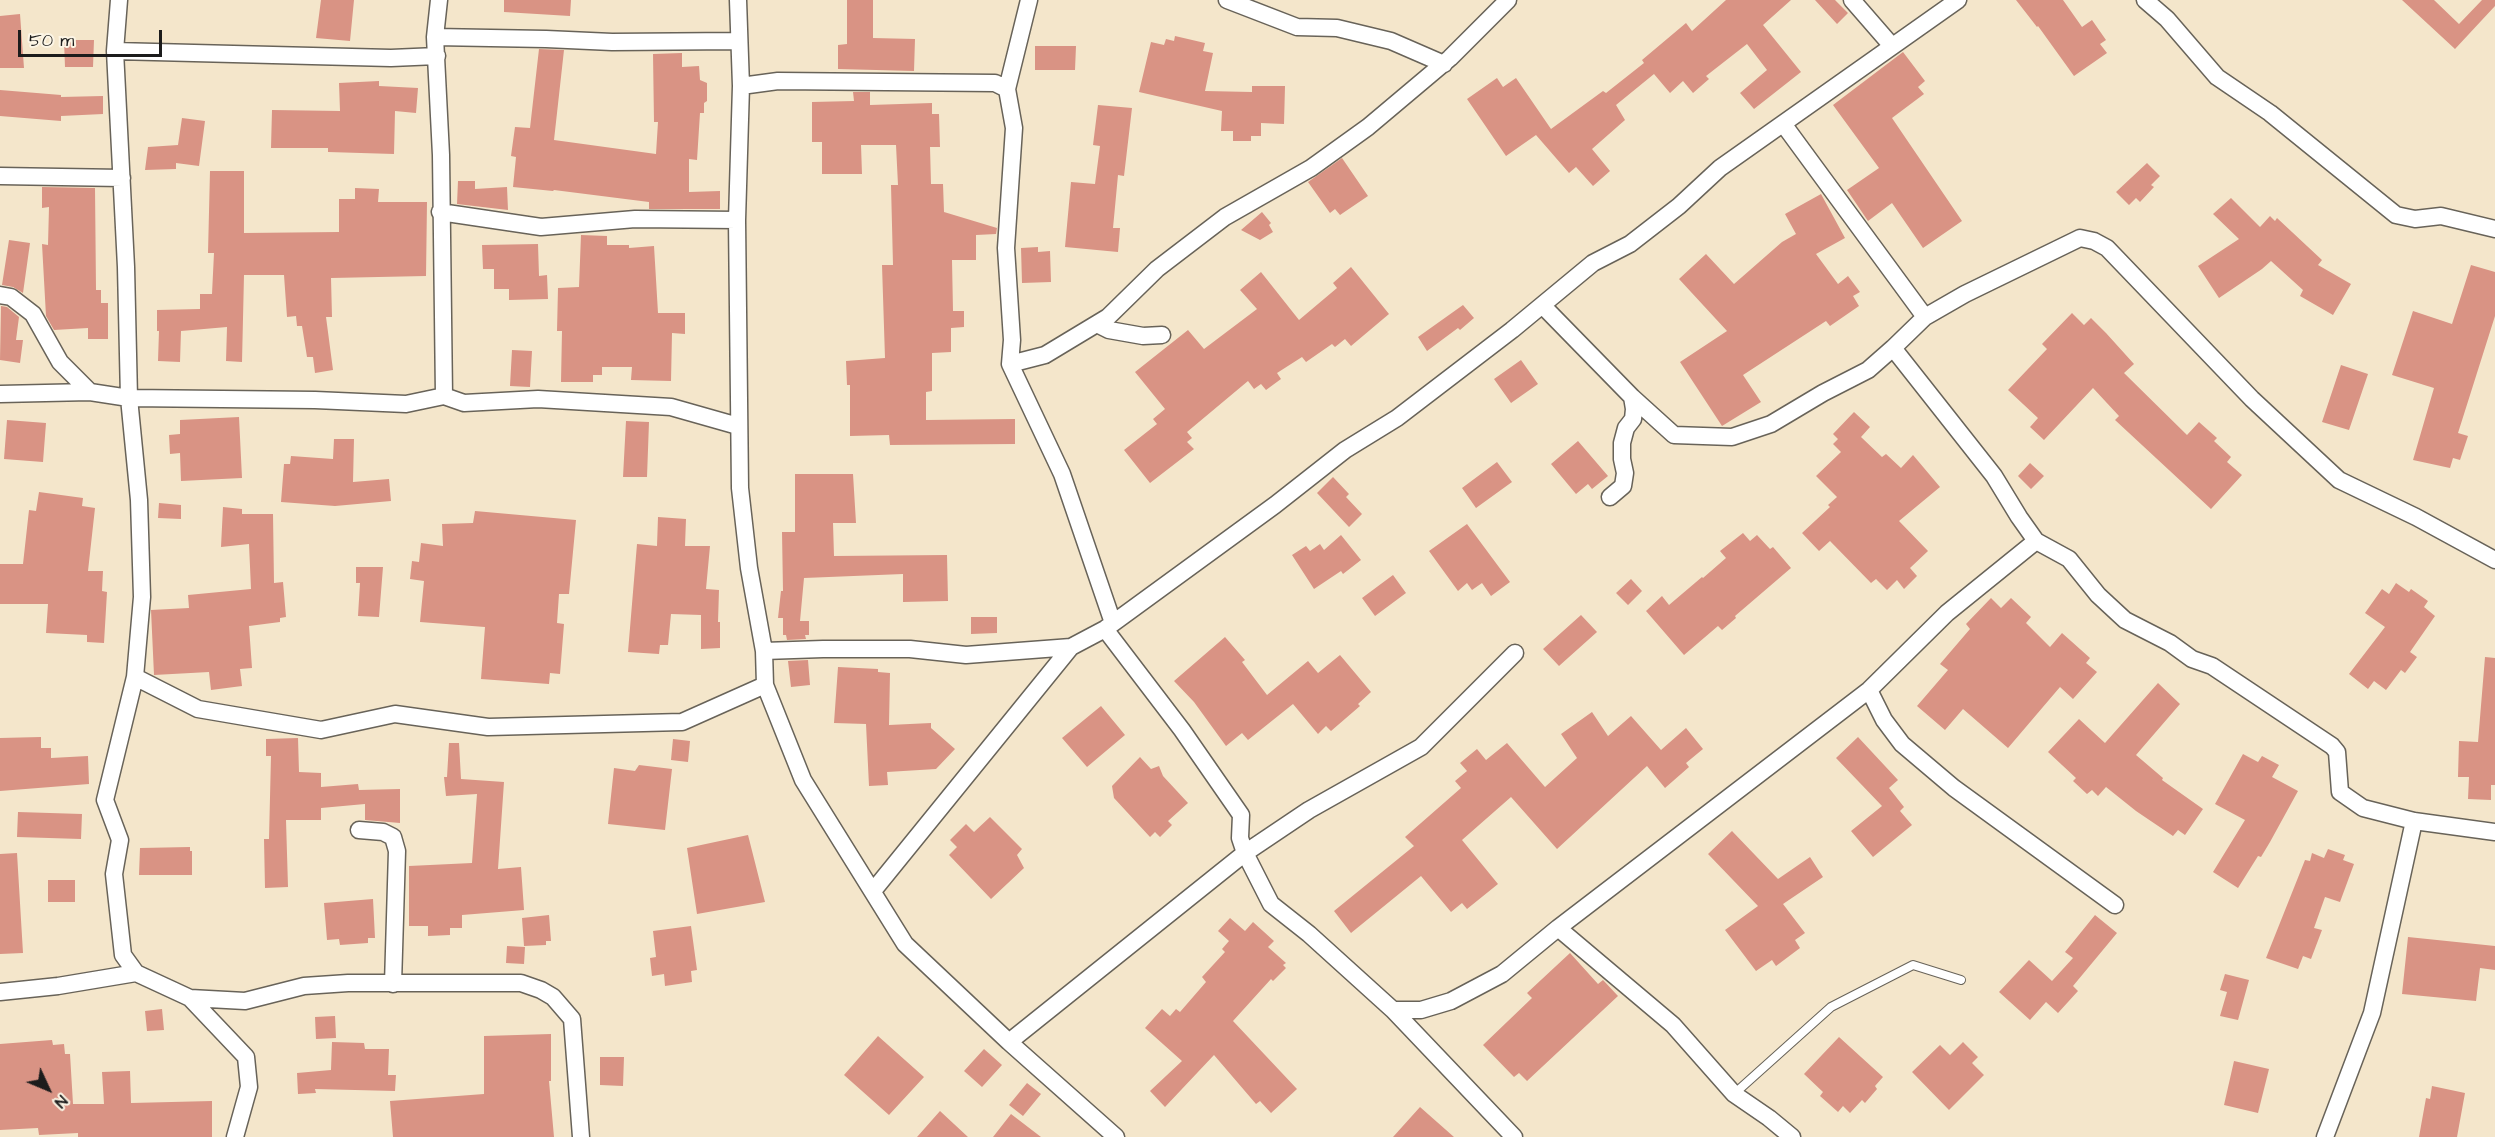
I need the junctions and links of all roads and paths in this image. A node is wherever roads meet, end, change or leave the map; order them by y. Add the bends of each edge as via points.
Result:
1 (119, 0) edge
2 (439, 0) edge
3 (738, 0) edge
4 (1029, 0) edge
5 (1227, 0) edge
6 (1508, 0) edge
7 (1852, 0) edge
8 (1958, 0) edge
9 (2145, 0) edge
10 (435, 37) junction
11 (738, 41) junction
12 (1892, 46) junction
13 (115, 51) junction
14 (437, 56) junction
15 (1444, 64) junction
16 (741, 86) junction
17 (1007, 89) junction
18 (1784, 125) junction
19 (0, 176) edge
20 (122, 178) junction
21 (440, 212) junction
22 (737, 220) junction
23 (2495, 229) edge
24 (0, 295) edge
25 (1543, 306) junction
26 (1925, 317) junction
27 (1097, 324) junction
28 (1162, 335) dead end
29 (1893, 348) junction
30 (1010, 364) junction
31 (90, 392) junction
32 (0, 394) edge
33 (444, 396) junction
34 (1632, 397) junction
35 (129, 398) junction
36 (738, 426) junction
37 (1610, 497) dead end
38 (2036, 541) junction
39 (2495, 560) edge
40 (1109, 626) junction
41 (1071, 647) junction
42 (764, 651) junction
43 (1515, 653) dead end
44 (135, 677) junction
45 (765, 685) junction
46 (1869, 690) junction
47 (2414, 821) junction
48 (359, 830) dead end
49 (2495, 832) edge
50 (1245, 853) junction
51 (873, 891) junction
52 (2115, 905) dead end
53 (1558, 928) junction
54 (136, 973) junction
55 (1961, 980) dead end
56 (393, 984) junction
57 (0, 992) edge
58 (190, 998) junction
59 (1393, 1010) junction
60 (1009, 1042) junction
61 (1734, 1094) junction
62 (235, 1137) edge
63 (581, 1137) edge
64 (1116, 1137) edge
65 (1515, 1137) edge
66 (1792, 1137) edge
67 (2325, 1137) edge

1 - 13 street
2 - 10 street
3 - 11 street
4 - 17 street
5 - 15 street via 1297,27 1337,28 1391,41
6 - 15 street
7 - 12 street
8 - 12 street
9 - 23 street via 2217,76 2270,113 2396,215 2415,219 2441,216
10 - 11 street
10 - 14 street
11 - 16 street
12 - 18 street
13 - 14 street
13 - 20 street
14 - 21 street
15 - 27 street via 1368,128 1225,217 1158,269
16 - 17 street via 778,81 995,83
16 - 22 street
17 - 30 street via 1014,128 1006,248
18 - 25 street via 1720,168 1630,244 1593,263
18 - 26 street
19 - 20 street
20 - 35 street
21 - 22 street via 541,227 635,219
21 - 33 street
22 - 36 street
24 - 31 street via 11,297 33,314 60,362
25 - 34 street
25 - 40 street
26 - 29 street
26 - 39 street via 2064,244 2080,238 2094,241 2107,248 2252,399 2339,480
27 - 28 street via 1143,336
27 - 30 street via 1045,355
29 - 34 street via 1868,370 1772,424 1732,437 1674,435
29 - 38 street via 1994,476
30 - 40 street via 1062,474
31 - 32 street
31 - 35 street
33 - 35 street via 406,404
33 - 36 street via 464,403 538,399 671,407
34 - 37 street via 1633,419 1622,443 1623,486
35 - 44 street via 139,500 142,597
36 - 42 street via 740,488
38 - 46 street via 1947,614
38 - 47 street via 2069,559 2125,620 2170,643 2192,660 2212,666 2332,746 2337,752 2340,792 2363,808
40 - 41 street
40 - 50 street via 1241,815 1240,838
41 - 42 street via 966,654 910,649
41 - 51 street
42 - 45 street
43 - 50 street via 1421,747 1309,810
44 - 45 street via 198,709 321,730 395,714 488,727 682,722
44 - 54 street via 105,800 120,840 114,874 123,955
45 - 51 street via 803,780
46 - 52 street via 1902,744 1954,788
46 - 53 street
47 - 49 street
47 - 67 street via 2372,1013
48 - 56 street via 393,837 397,851
50 - 59 street via 1271,904
50 - 60 street
51 - 60 street via 905,944
53 - 59 street via 1502,974 1450,1001 1421,1010
53 - 61 street via 1673,1025
54 - 57 street
54 - 58 street
55 - 61 lane via 1913,965 1831,1007
56 - 58 street via 304,986 245,1001
56 - 63 street via 521,983 553,997 572,1019
58 - 62 street via 246,1057 249,1087
59 - 65 street
60 - 64 street
61 - 66 street

